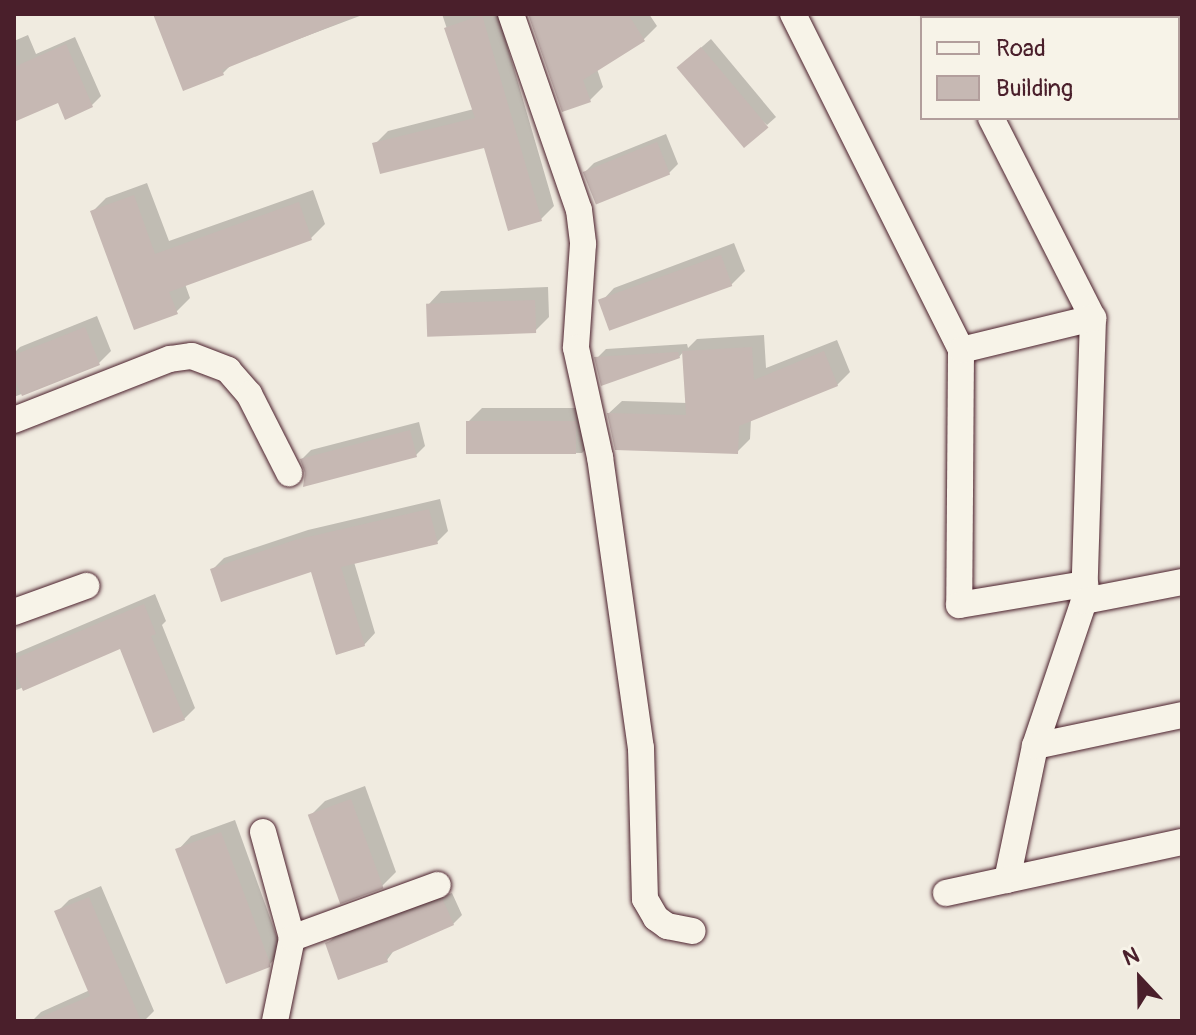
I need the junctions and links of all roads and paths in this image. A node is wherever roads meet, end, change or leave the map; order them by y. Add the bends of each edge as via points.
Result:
1 (511, 14) edge
2 (793, 14) edge
3 (992, 120) edge
4 (1093, 318) junction
5 (961, 350) junction
6 (14, 420) edge
7 (289, 473) dead end
8 (1182, 582) edge
9 (86, 586) dead end
10 (1085, 592) junction
11 (14, 612) edge
12 (1182, 715) edge
13 (1035, 746) junction
14 (263, 832) dead end
15 (1182, 842) edge
16 (1007, 880) junction
17 (438, 885) dead end
18 (946, 893) dead end
19 (693, 931) dead end
20 (292, 938) junction
21 (275, 1021) edge

1 - 19 street via 579,210 583,244 576,348 600,457 641,748 643,890 656,918
2 - 5 street
3 - 4 street
4 - 5 street
4 - 10 street
5 - 10 street via 959,605
6 - 7 street via 170,359 192,356 228,370 249,394
8 - 10 street
9 - 11 street
10 - 13 street
12 - 13 street
13 - 16 street
14 - 20 street
15 - 16 street
16 - 18 street
17 - 20 street
20 - 21 street

